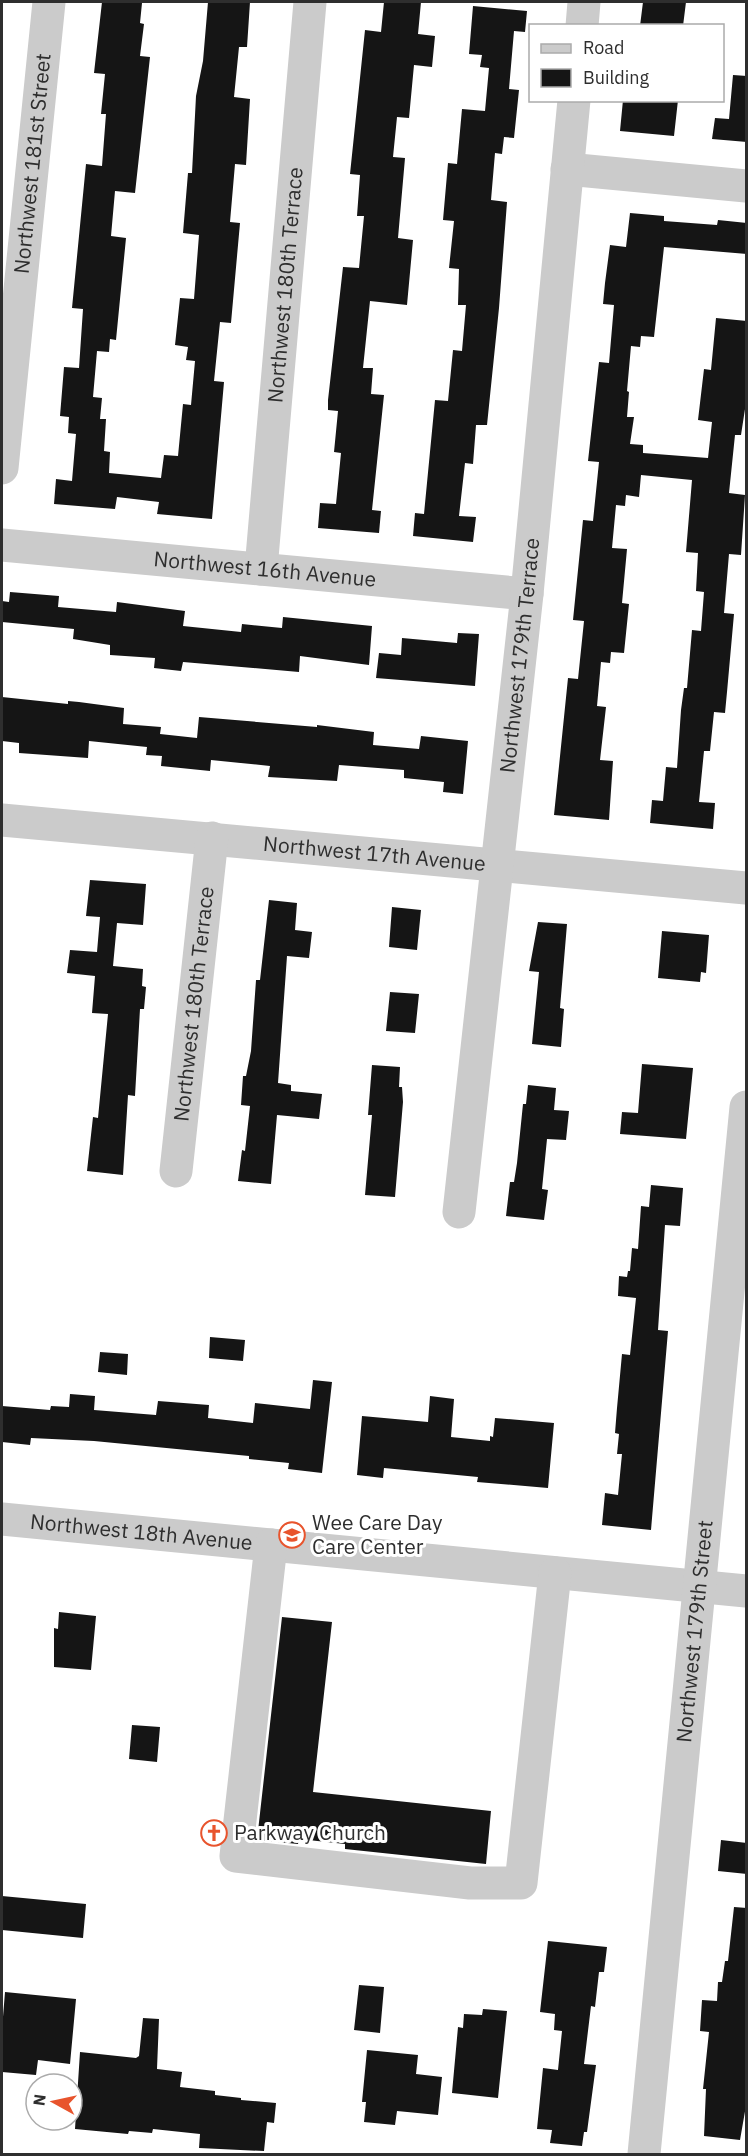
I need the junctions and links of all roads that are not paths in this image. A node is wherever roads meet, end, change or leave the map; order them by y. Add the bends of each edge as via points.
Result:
1 (49, 2) edge
2 (310, 2) edge
3 (584, 2) edge
4 (582, 24) edge
5 (574, 102) edge
6 (567, 168) junction
7 (747, 186) edge
8 (2, 468) edge
9 (2, 545) edge
10 (261, 569) junction
11 (527, 594) junction
12 (2, 820) edge
13 (213, 838) junction
14 (497, 865) junction
15 (747, 888) edge
16 (747, 1107) edge
17 (177, 1171) dead end
18 (459, 1212) dead end
19 (2, 1519) edge
20 (271, 1545) junction
21 (555, 1573) junction
22 (699, 1587) junction
23 (747, 1591) edge
24 (644, 2154) edge

1 - 8 street, Northwest 181st Street
2 - 10 street, Northwest 180th Terrace
3 - 4 street
5 - 6 street, Northwest 179th Terrace
6 - 7 street
6 - 11 street, Northwest 179th Terrace
9 - 10 street, Northwest 16th Avenue
10 - 11 street, Northwest 16th Avenue
11 - 14 street, Northwest 179th Terrace
12 - 13 street, Northwest 17th Avenue
13 - 14 street, Northwest 17th Avenue
13 - 17 street, Northwest 180th Terrace
14 - 15 street, Northwest 17th Avenue
14 - 18 street, Northwest 179th Terrace
16 - 22 street, Northwest 179th Street
19 - 20 street, Northwest 18th Avenue
20 - 21 street, Northwest 18th Avenue
20 - 21 street via 236,1856 470,1883 521,1883
21 - 22 street, Northwest 18th Avenue
22 - 23 street, Northwest 18th Avenue
22 - 24 street, Northwest 179th Street

